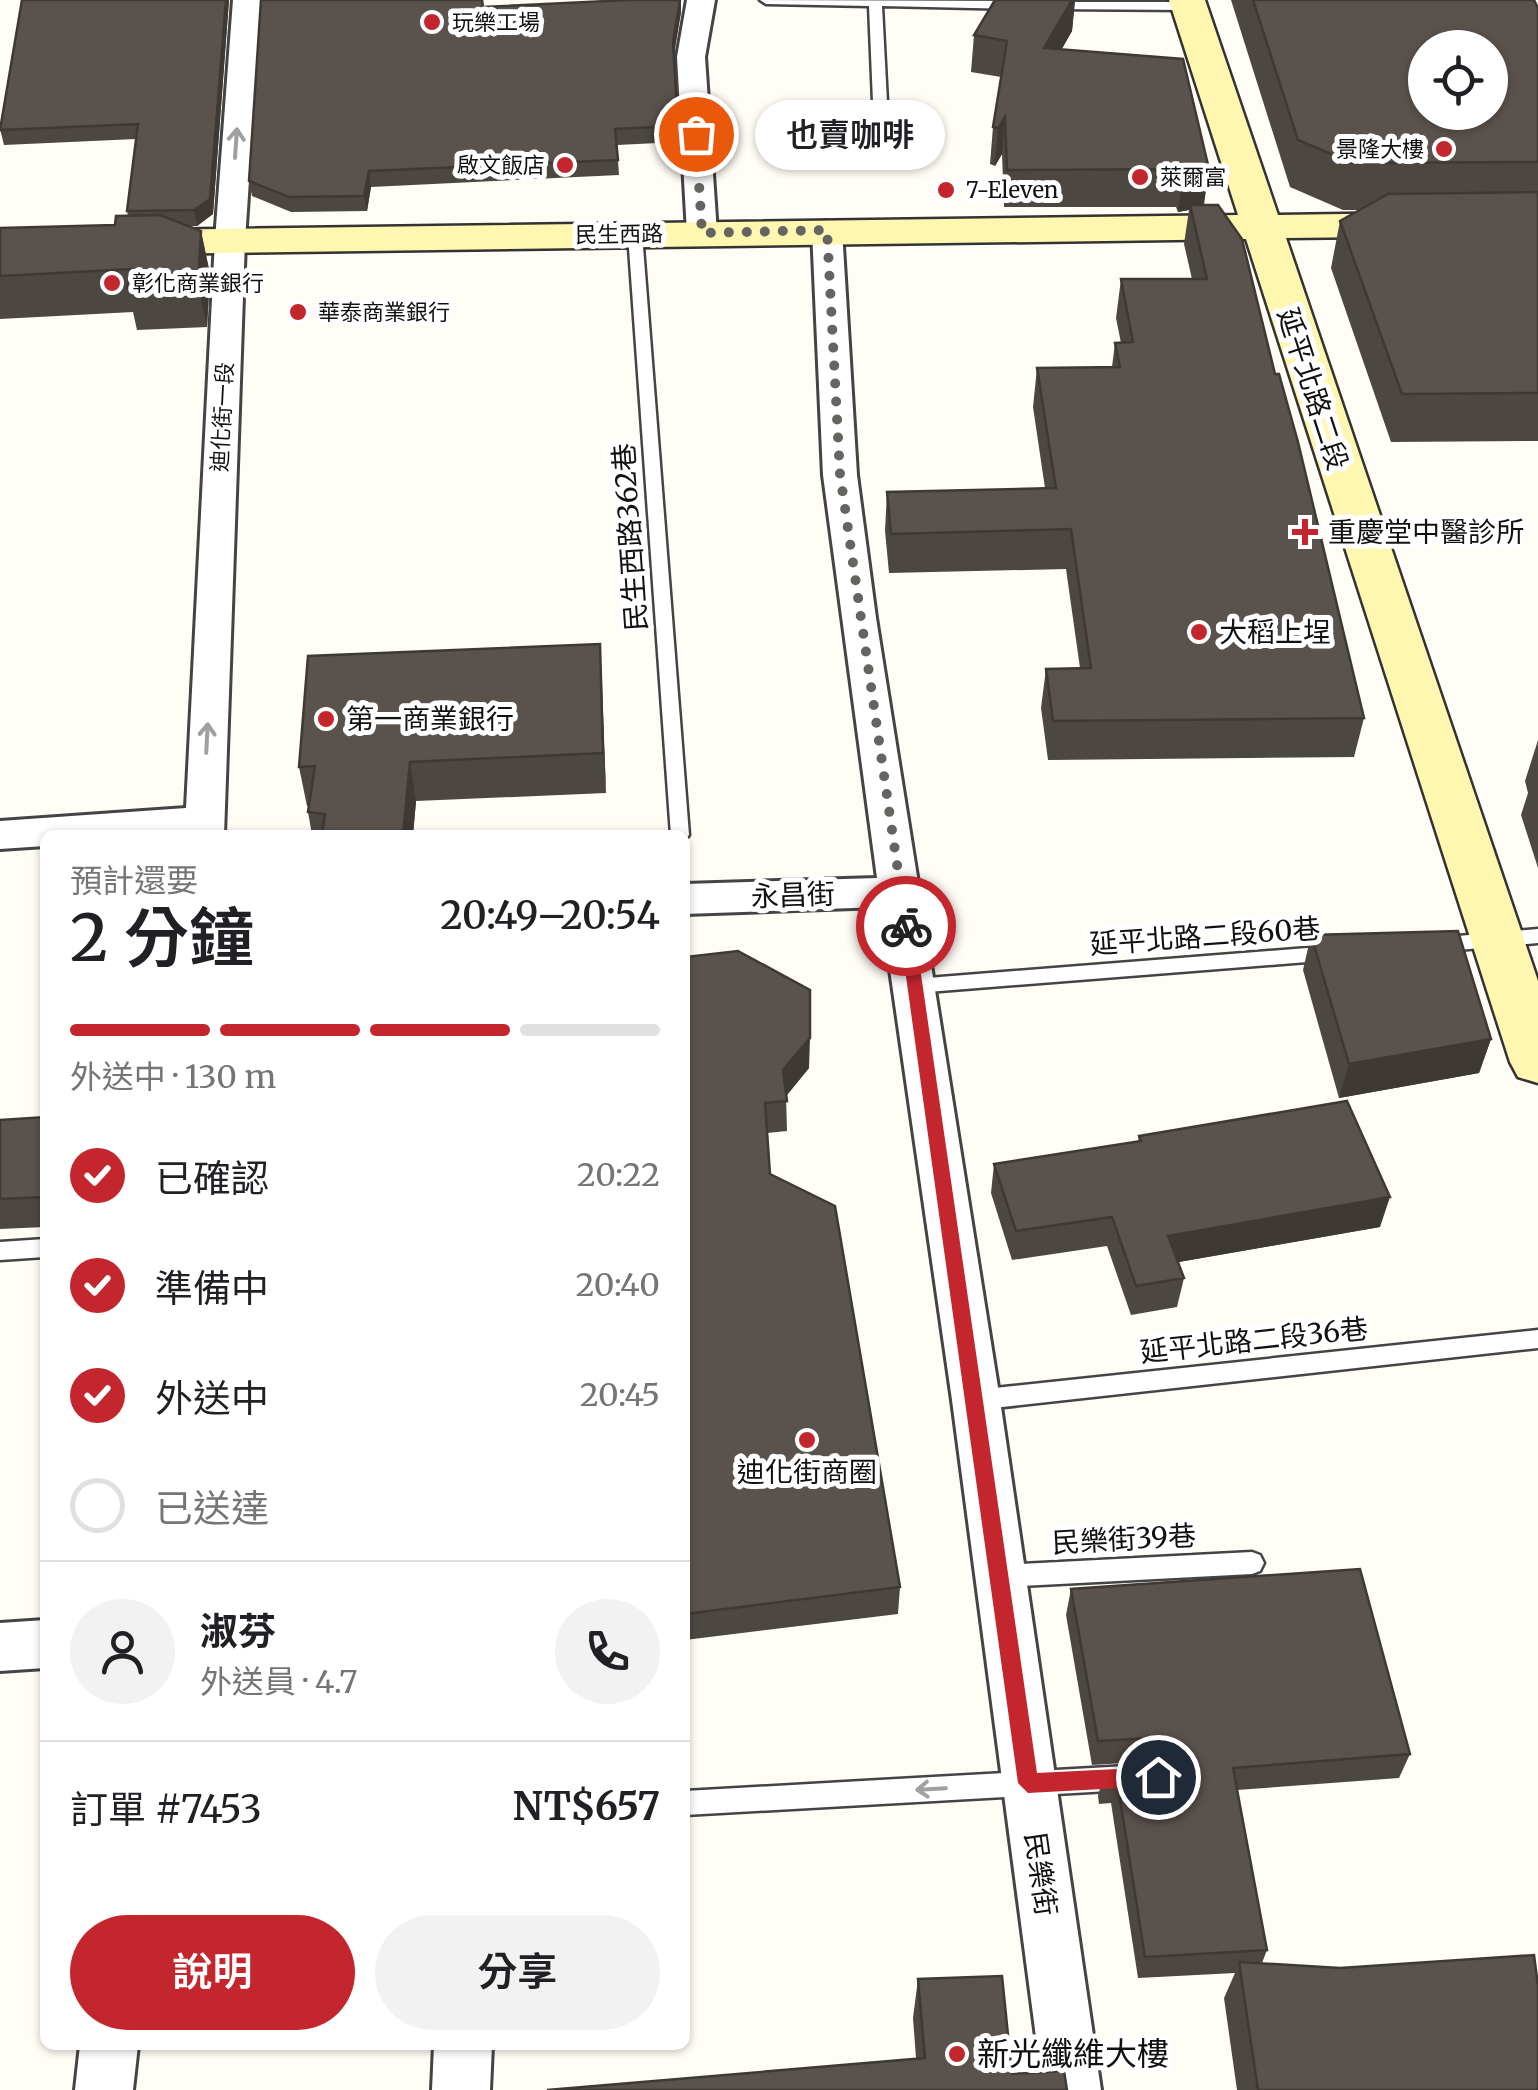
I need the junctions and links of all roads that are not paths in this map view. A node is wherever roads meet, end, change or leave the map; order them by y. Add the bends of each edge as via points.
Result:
1 (247, 0) edge
2 (701, 0) edge
3 (766, 0) edge
4 (945, 2) edge
5 (1188, 3) edge
6 (875, 4) junction
7 (880, 102) dead end
8 (1538, 223) edge
9 (1264, 227) junction
10 (827, 230) junction
11 (702, 233) junction
12 (635, 234) junction
13 (230, 240) junction
14 (0, 244) edge
15 (204, 828) edge
16 (153, 830) edge
17 (680, 830) edge
18 (40, 834) edge
19 (0, 836) edge
20 (902, 892) junction
21 (690, 899) edge
22 (1518, 938) edge
23 (1416, 947) edge
24 (1358, 952) edge
25 (915, 986) junction
26 (1538, 1062) edge
27 (40, 1248) edge
28 (0, 1251) edge
29 (1538, 1339) edge
30 (976, 1400) junction
31 (1252, 1563) dead end
32 (999, 1576) junction
33 (40, 1644) edge
34 (0, 1647) edge
35 (1158, 1777) edge
36 (1028, 1783) junction
37 (690, 1803) edge
38 (108, 2050) edge
39 (463, 2050) edge
40 (104, 2090) edge
41 (462, 2090) edge
42 (1072, 2090) edge

13 -> 1 street, 迪化街一段
2 - 11 street via 691,57
3 - 6 lane
4 - 5 lane
4 - 6 lane
5 - 9 street, 延平北路二段
6 - 7 lane
8 - 9 street, 民生西路
9 - 10 street, 民生西路
9 - 22 street, 延平北路二段 via 1309,379
10 - 11 street, 民生西路
10 - 20 street, 民樂街 via 840,474
11 - 12 street, 民生西路
12 - 13 street, 民生西路
12 - 17 lane, 民生西路362巷
13 - 14 street, 民生西路
15 -> 13 street, 迪化街一段
15 - 16 street
18 - 19 street
20 - 21 street, 永昌街
20 - 25 street, 民樂街
22 - 23 lane
22 - 26 street, 延平北路二段
24 - 25 lane, 延平北路二段60巷
25 - 30 street, 民樂街
27 - 28 lane
29 - 30 lane, 延平北路二段36巷
30 - 32 street, 民樂街
31 - 32 lane, 民樂街39巷
32 - 36 street, 民樂街
33 - 34 street
35 - 36 lane
36 -> 37 lane
36 - 42 street, 民樂街
38 - 40 street
39 - 41 street

